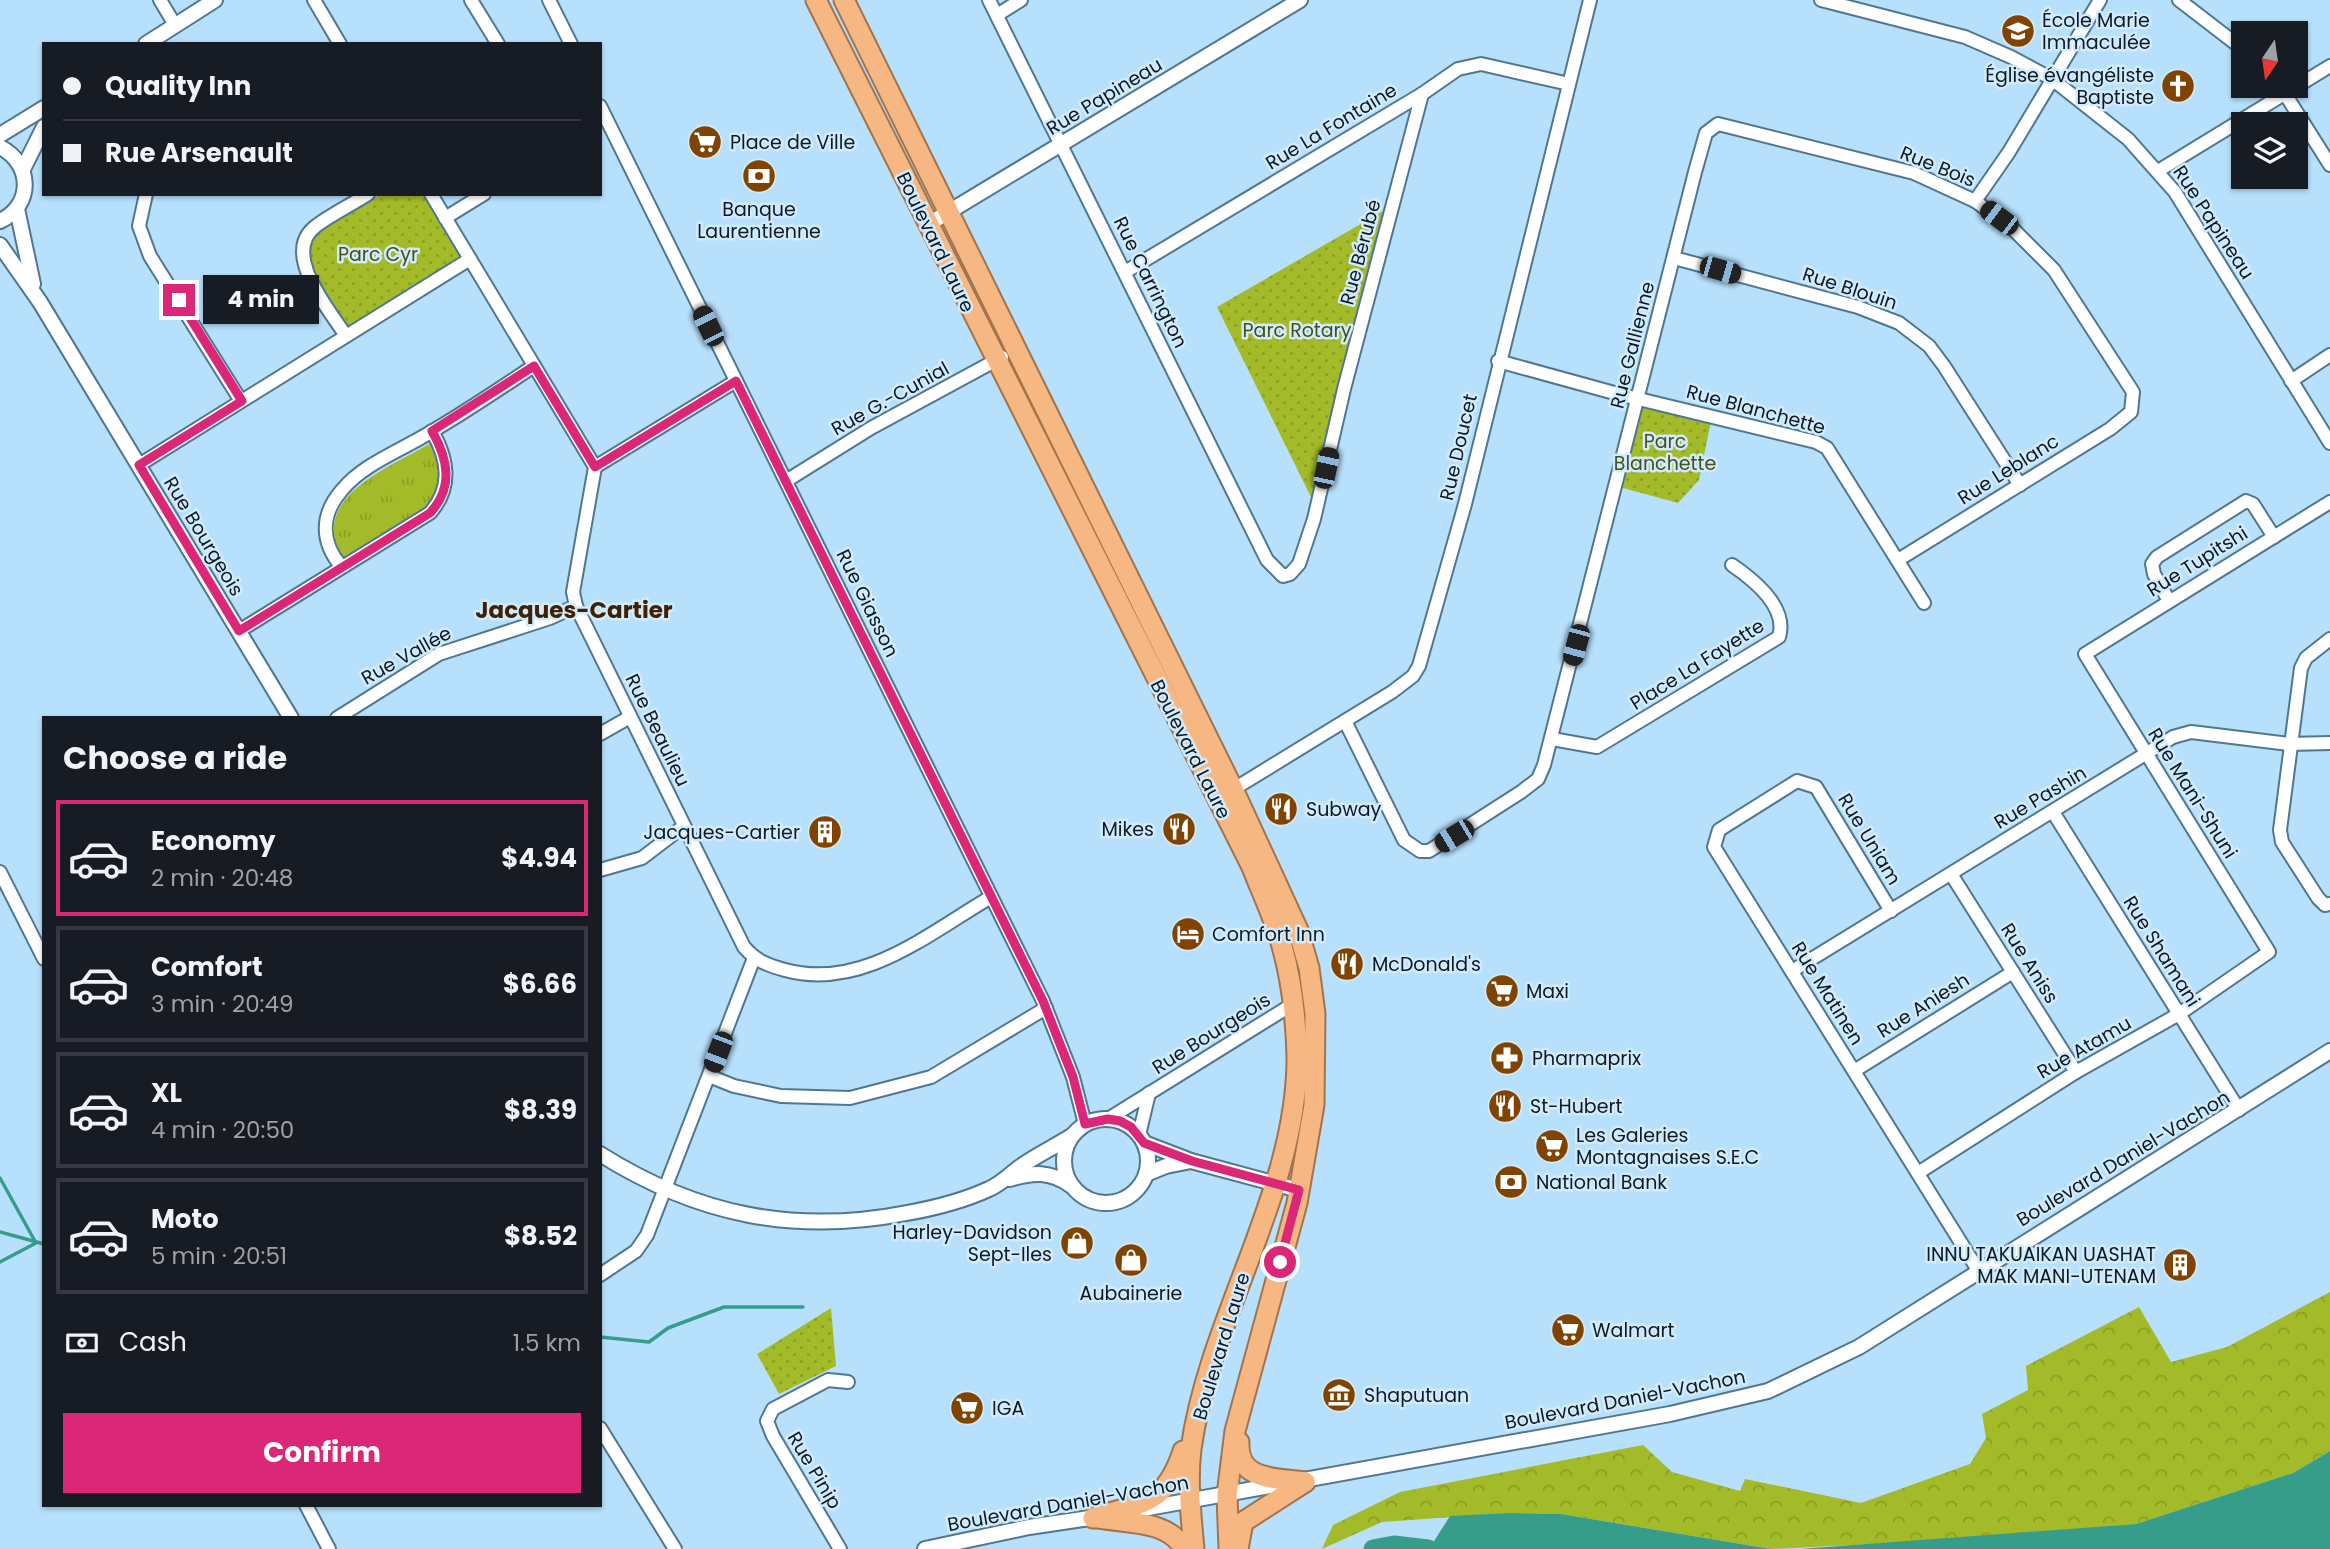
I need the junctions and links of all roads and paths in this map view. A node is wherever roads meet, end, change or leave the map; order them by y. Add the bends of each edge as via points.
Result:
1 (160, 0) edge
2 (215, 0) edge
3 (314, 0) edge
4 (471, 0) edge
5 (549, 0) edge
6 (816, 0) edge
7 (844, 0) edge
8 (989, 0) edge
9 (1021, 0) edge
10 (1300, 0) edge
11 (1590, 0) edge
12 (1821, 0) edge
13 (2100, 0) edge
14 (2179, 0) edge
15 (997, 15) junction
16 (175, 25) junction
17 (2231, 40) edge
18 (149, 42) edge
19 (339, 42) edge
20 (497, 42) edge
21 (570, 42) edge
22 (2330, 66) edge
23 (2308, 77) edge
24 (2052, 79) junction
25 (1569, 84) junction
26 (1422, 94) junction
27 (2269, 98) edge
28 (2289, 98) edge
29 (42, 109) edge
30 (604, 122) edge
31 (1713, 126) joint
32 (42, 131) edge
33 (0, 135) edge
34 (1062, 144) junction
35 (0, 147) edge
36 (2330, 165) edge
37 (23, 169) junction
38 (2158, 172) junction
39 (146, 196) edge
40 (365, 196) edge
41 (432, 196) edge
42 (481, 196) edge
43 (1975, 201) junction
44 (17, 209) junction
45 (949, 212) junction
46 (445, 218) junction
47 (0, 220) edge
48 (927, 225) junction
49 (0, 245) edge
50 (1674, 258) junction
51 (470, 259) junction
52 (1125, 272) junction
53 (40, 302) junction
54 (346, 336) junction
55 (1014, 350) junction
56 (2330, 355) edge
57 (994, 360) junction
58 (1498, 360) junction
59 (534, 366) junction
60 (736, 381) junction
61 (2291, 381) junction
62 (1639, 398) junction
63 (242, 401) junction
64 (2133, 405) joint
65 (432, 431) junction
66 (2330, 443) edge
67 (139, 465) junction
68 (595, 467) junction
69 (786, 481) junction
70 (2020, 485) junction
71 (2330, 502) edge
72 (2274, 537) junction
73 (1898, 560) junction
74 (1732, 565) dead end
75 (341, 566) junction
76 (1283, 576) joint
77 (2169, 601) junction
78 (1924, 603) dead end
79 (576, 606) junction
80 (239, 631) junction
81 (2330, 639) edge
82 (2085, 653) joint
83 (291, 716) edge
84 (340, 716) edge
85 (630, 717) junction
86 (1345, 720) junction
87 (602, 733) edge
88 (1552, 739) junction
89 (2330, 743) edge
90 (2290, 744) junction
91 (2147, 754) junction
92 (1816, 787) joint
93 (1225, 794) junction
94 (2053, 812) junction
95 (684, 827) junction
96 (602, 869) edge
97 (0, 872) edge
98 (1951, 874) junction
99 (991, 897) junction
100 (2330, 904) edge
101 (1891, 911) junction
102 (2269, 952) joint
103 (42, 955) edge
104 (754, 958) junction
105 (1792, 971) junction
106 (2013, 972) junction
107 (1293, 1004) junction
108 (1046, 1008) junction
109 (2179, 1014) junction
110 (2330, 1051) edge
111 (1854, 1071) junction
112 (2076, 1072) junction
113 (709, 1076) junction
114 (1149, 1093) junction
115 (2239, 1110) junction
116 (1108, 1119) junction
117 (1085, 1124) junction
118 (1070, 1137) junction
119 (1142, 1139) junction
120 (602, 1155) edge
121 (1192, 1161) junction
122 (1918, 1173) junction
123 (1146, 1174) junction
124 (1006, 1180) junction
125 (1274, 1183) junction
126 (1072, 1186) junction
127 (1299, 1190) junction
128 (665, 1191) junction
129 (1978, 1270) junction
130 (602, 1274) edge
131 (848, 1382) dead end
132 (1243, 1394) junction
133 (1197, 1415) junction
134 (602, 1431) edge
135 (1305, 1482) junction
136 (1227, 1495) junction
137 (1189, 1501) junction
138 (307, 1507) edge
139 (1093, 1518) junction
140 (329, 1549) edge
141 (675, 1549) edge
142 (840, 1549) edge
143 (925, 1549) edge
144 (1184, 1549) edge
145 (1194, 1549) edge
146 (1230, 1549) edge
147 (1238, 1549) edge

1 - 16 street
2 - 16 street
3 - 19 street
4 - 20 street
5 - 21 street
6 - 48 highway, Boulevard Laure
7 - 45 highway, Boulevard Laure
8 - 15 street, Rue Carrington
9 - 15 street
10 - 34 street, Rue Papineau
11 - 25 street, Rue Doucet
12 - 24 street, Rue Papineau via 1965,37
13 - 24 street
14 - 17 street
15 - 34 street, Rue Carrington
16 - 18 street
22 - 23 street
24 - 38 street, Rue Papineau via 2128,139
24 - 43 street
25 - 26 street, Rue La Fontaine via 1481,64 1458,69
25 - 58 street, Rue Doucet
26 - 52 street, Rue La Fontaine
26 - 76 street, Rue Bérubé via 1314,519 1299,564
27 - 38 street
28 - 36 street
29 - 33 street
30 - 60 street, Rue Giasson
31 - 43 street, Rue Bois via 1730,126 1914,173
31 - 50 street, Rue Gallienne via 1706,133
32 - 37 street
34 - 45 street, Rue Papineau
34 - 52 street, Rue Carrington
35 - 37 street
37 - 44 street via 25,190
38 - 61 street, Rue Papineau via 2175,192
39 - 63 street via 139,226 150,256
40 - 54 street via 316,226 302,246 303,265
41 - 46 street
42 - 46 street
43 - 64 street, Rue Bois via 2018,233 2054,270 2133,392
44 - 47 street
44 - 53 street, Rue Bourgeois via 27,265
45 - 48 street, Rue Papineau
45 - 55 highway, Boulevard Laure
46 - 51 street
48 - 57 highway, Boulevard Laure
49 - 53 street, Rue Bourgeois
50 - 62 street, Rue Gallienne
50 - 70 street, Rue Blouin via 1858,307 1899,323 1929,346 1944,366
51 - 54 street
51 - 59 street
52 - 76 street, Rue Carrington via 1267,560
53 - 67 street, Rue Bourgeois
54 - 63 street
55 - 57 street, Rue G.-Cunial
55 - 93 highway, Boulevard Laure
56 - 61 street
57 - 69 street, Rue G.-Cunial
57 - 93 highway, Boulevard Laure
58 - 62 street, Rue Blanchette
58 - 86 street, Rue Doucet via 1465,504 1419,666 1392,692
59 - 65 street
59 - 68 street
60 - 68 street
60 - 69 street, Rue Giasson
61 - 66 street, Rue Papineau
62 - 73 street, Rue Blanchette via 1828,448
62 - 88 street, Rue Gallienne
63 - 67 street
64 - 70 street, Rue Leblanc via 2110,429
65 - 75 street via 447,468 437,505 422,519
65 - 75 street via 390,454 340,491 324,537
67 - 80 street, Rue Bourgeois
68 - 79 street, Rue Beaulieu via 573,592
69 - 99 street, Rue Giasson
70 - 73 street, Rue Leblanc
71 - 72 street, Rue Tupitshi
72 - 77 street, Rue Tupitshi
72 - 77 street via 2253,504 2246,501 2157,557 2152,564 2154,574
73 - 78 street, Rue Blanchette
74 - 88 street, Place La Fayette via 1751,578 1775,607 1782,628 1779,637 1597,747
75 - 80 street
77 - 82 street, Rue Tupitshi
79 - 84 street, Rue Vallée via 439,654
79 - 85 street, Rue Beaulieu
80 - 83 street, Rue Bourgeois
81 - 90 street via 2306,658 2301,668
82 - 91 street, Rue Mani-Shuni
85 - 87 street
85 - 95 street, Rue Beaulieu
86 - 88 street, Rue Gallienne via 1404,840 1420,851 1429,851 1454,836 1538,779
86 - 93 street, Rue Doucet
89 - 90 street, Rue Pashin
90 - 91 street, Rue Pashin via 2191,732 2173,737
90 - 100 street via 2280,816 2283,842 2318,898
91 - 94 street, Rue Pashin
91 - 102 street, Rue Mani-Shuni
92 - 101 street, Rue Uniam
92 - 105 street, Rue Matinen via 1797,781 1719,830 1714,847
93 - 107 highway, Boulevard Laure via 1283,947
93 - 127 highway, Boulevard Laure via 1298,930 1309,968 1315,1014 1315,1093
94 - 98 street, Rue Pashin
94 - 109 street, Rue Shamani
95 - 96 street via 642,858
95 - 104 street, Rue Beaulieu via 744,947
97 - 103 street
98 - 101 street, Rue Pashin
98 - 106 street, Rue Aniss
99 - 104 street via 864,969 794,972
99 - 108 street, Rue Giasson
101 - 105 street, Rue Pashin
102 - 109 street, Rue Atamu
104 - 113 street
105 - 111 street, Rue Matinen
106 - 111 street, Rue Aniesh
106 - 112 street, Rue Aniss
107 - 114 street, Rue Bourgeois
107 - 125 highway, Boulevard Laure via 1297,1058 1288,1127
108 - 113 street via 931,1077 850,1098 781,1096
108 - 117 street, Rue Giasson via 1073,1077
109 - 112 street, Rue Atamu
109 - 115 street, Rue Shamani
110 - 115 street, Boulevard Daniel-Vachon
111 - 122 street, Rue Matinen
112 - 122 street, Rue Atamu
113 - 128 street
114 - 116 street, Rue Bourgeois
114 - 119 street, Rue Bourgeois
115 - 129 street, Boulevard Daniel-Vachon
116 - 117 street
116 - 119 street via 1120,1121
117 - 118 street
118 - 124 street
118 - 126 street via 1063,1162
119 - 121 street
119 - 123 street via 1148,1153
120 - 128 street
121 - 123 street
121 - 125 street
122 - 129 street, Rue Matinen
123 - 126 street via 1131,1195 1119,1202 1093,1202
124 - 126 street via 1042,1173 1056,1175
124 - 128 street via 941,1206 839,1222 761,1217
125 - 127 street
125 - 133 highway, Boulevard Laure
127 - 132 highway, Boulevard Laure
128 - 130 street via 644,1242
129 - 135 street, Boulevard Daniel-Vachon via 1859,1347 1768,1391 1670,1414
131 - 142 street, Rue Pinip via 828,1380 773,1409 767,1421
132 - 135 highway via 1238,1446 1242,1462 1260,1477
132 - 136 highway, Boulevard Laure
133 - 137 highway, Boulevard Laure
133 - 139 highway via 1176,1475 1165,1491
134 - 141 street
135 - 136 street, Boulevard Daniel-Vachon
135 - 147 highway via 1243,1522
136 - 137 street, Boulevard Daniel-Vachon
136 - 146 highway, Boulevard Laure
137 - 139 street, Boulevard Daniel-Vachon
137 - 145 highway, Boulevard Laure
138 - 140 street
139 - 143 street, Boulevard Daniel-Vachon
139 - 144 highway via 1159,1528 1172,1533

